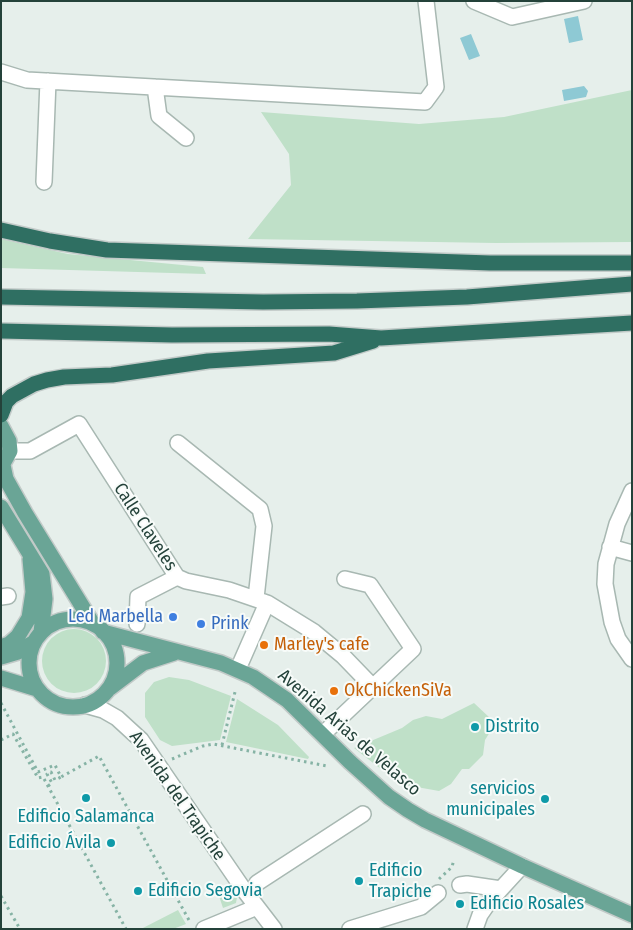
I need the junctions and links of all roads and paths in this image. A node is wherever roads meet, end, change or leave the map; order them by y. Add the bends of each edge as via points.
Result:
1 (426, 1) edge
2 (474, 1) edge
3 (584, 1) edge
4 (1, 72) edge
5 (48, 81) junction
6 (155, 87) junction
7 (186, 138) dead end
8 (44, 182) dead end
9 (1, 230) edge
10 (632, 263) edge
11 (632, 284) edge
12 (1, 297) edge
13 (632, 323) edge
14 (1, 331) edge
15 (381, 338) junction
16 (1, 415) edge
17 (1, 426) edge
18 (178, 443) dead end
19 (5, 461) edge
20 (632, 491) edge
21 (1, 507) edge
22 (610, 547) junction
23 (632, 553) edge
24 (30, 555) junction
25 (177, 577) junction
26 (345, 579) dead end
27 (262, 601) junction
28 (136, 624) dead end
29 (98, 628) junction
30 (38, 637) junction
31 (1, 647) edge
32 (176, 652) junction
33 (1, 657) edge
34 (632, 659) edge
35 (238, 669) junction
36 (1, 678) edge
37 (372, 686) junction
38 (37, 689) junction
39 (107, 691) junction
40 (235, 692) dead end
41 (1, 703) edge
42 (85, 705) junction
43 (323, 734) junction
44 (1, 740) edge
45 (222, 745) junction
46 (169, 760) dead end
47 (327, 766) dead end
48 (61, 777) junction
49 (48, 786) junction
50 (363, 814) dead end
51 (454, 858) dead end
52 (522, 866) junction
53 (257, 883) dead end
54 (460, 885) dead end
55 (438, 886) joint
56 (501, 889) junction
57 (1, 896) edge
58 (257, 907) junction
59 (632, 914) edge
60 (478, 922) edge
61 (198, 927) edge
62 (20, 929) edge
63 (126, 929) edge
64 (274, 929) edge
65 (350, 929) edge
66 (464, 929) edge

1 - 6 street via 436,87 425,102
2 - 3 street via 512,17
4 - 5 street via 28,80
5 - 6 street
5 - 8 street
6 - 7 street via 159,116
9 - 10 highway via 107,250 490,263
11 - 12 highway via 467,297 357,300 223,302
13 - 15 highway
14 - 15 highway via 329,334
15 - 16 highway via 334,353 208,361 112,376 64,376 34,384 12,396
17 - 19 main road via 10,441
18 - 27 street via 260,509 264,526
19 - 25 street, Calle Claveles via 79,424
19 - 29 main road via 6,479
20 - 22 street
21 - 24 main road
22 - 23 street
22 - 34 street via 605,584 608,603 618,639
24 - 30 main road via 45,583
24 - 31 main road via 34,592 28,618 18,636
25 - 27 street, Calle Claveles
25 - 28 street via 138,597
26 - 37 street via 370,585 413,649
27 - 35 street
27 - 37 street, Calle Claveles via 314,632 344,656
29 - 30 main road via 82,620 67,620 53,624
29 - 32 main road, Avenida Arias de Velasco
29 - 39 main road via 113,647 117,666
30 - 33 main road via 18,652
30 - 38 main road via 29,665
32 - 35 main road, Avenida Arias de Velasco
32 - 39 main road via 143,663
35 - 43 main road, Avenida Arias de Velasco via 287,700
36 - 38 main road
37 - 43 street
38 - 42 main road via 58,704
39 - 42 main road
40 - 45 path
41 - 48 path via 38,772 54,765
42 - 58 street, Avenida del Trapiche via 117,718 141,740
43 - 52 main road, Avenida Arias de Velasco via 408,810
44 - 49 path via 13,734 38,778 43,777
45 - 46 path via 203,746
45 - 47 path
48 - 49 path via 55,780 51,772 47,774 52,782
48 - 61 path via 99,756
49 - 63 path
50 - 53 street
51 - 55 path
52 - 56 street
52 - 59 main road, Avenida Arias de Velasco
54 - 56 street
55 - 65 street via 421,907
56 - 60 street
57 - 62 path
58 - 61 street
58 - 64 street, Avenida del Trapiche
60 - 66 street

